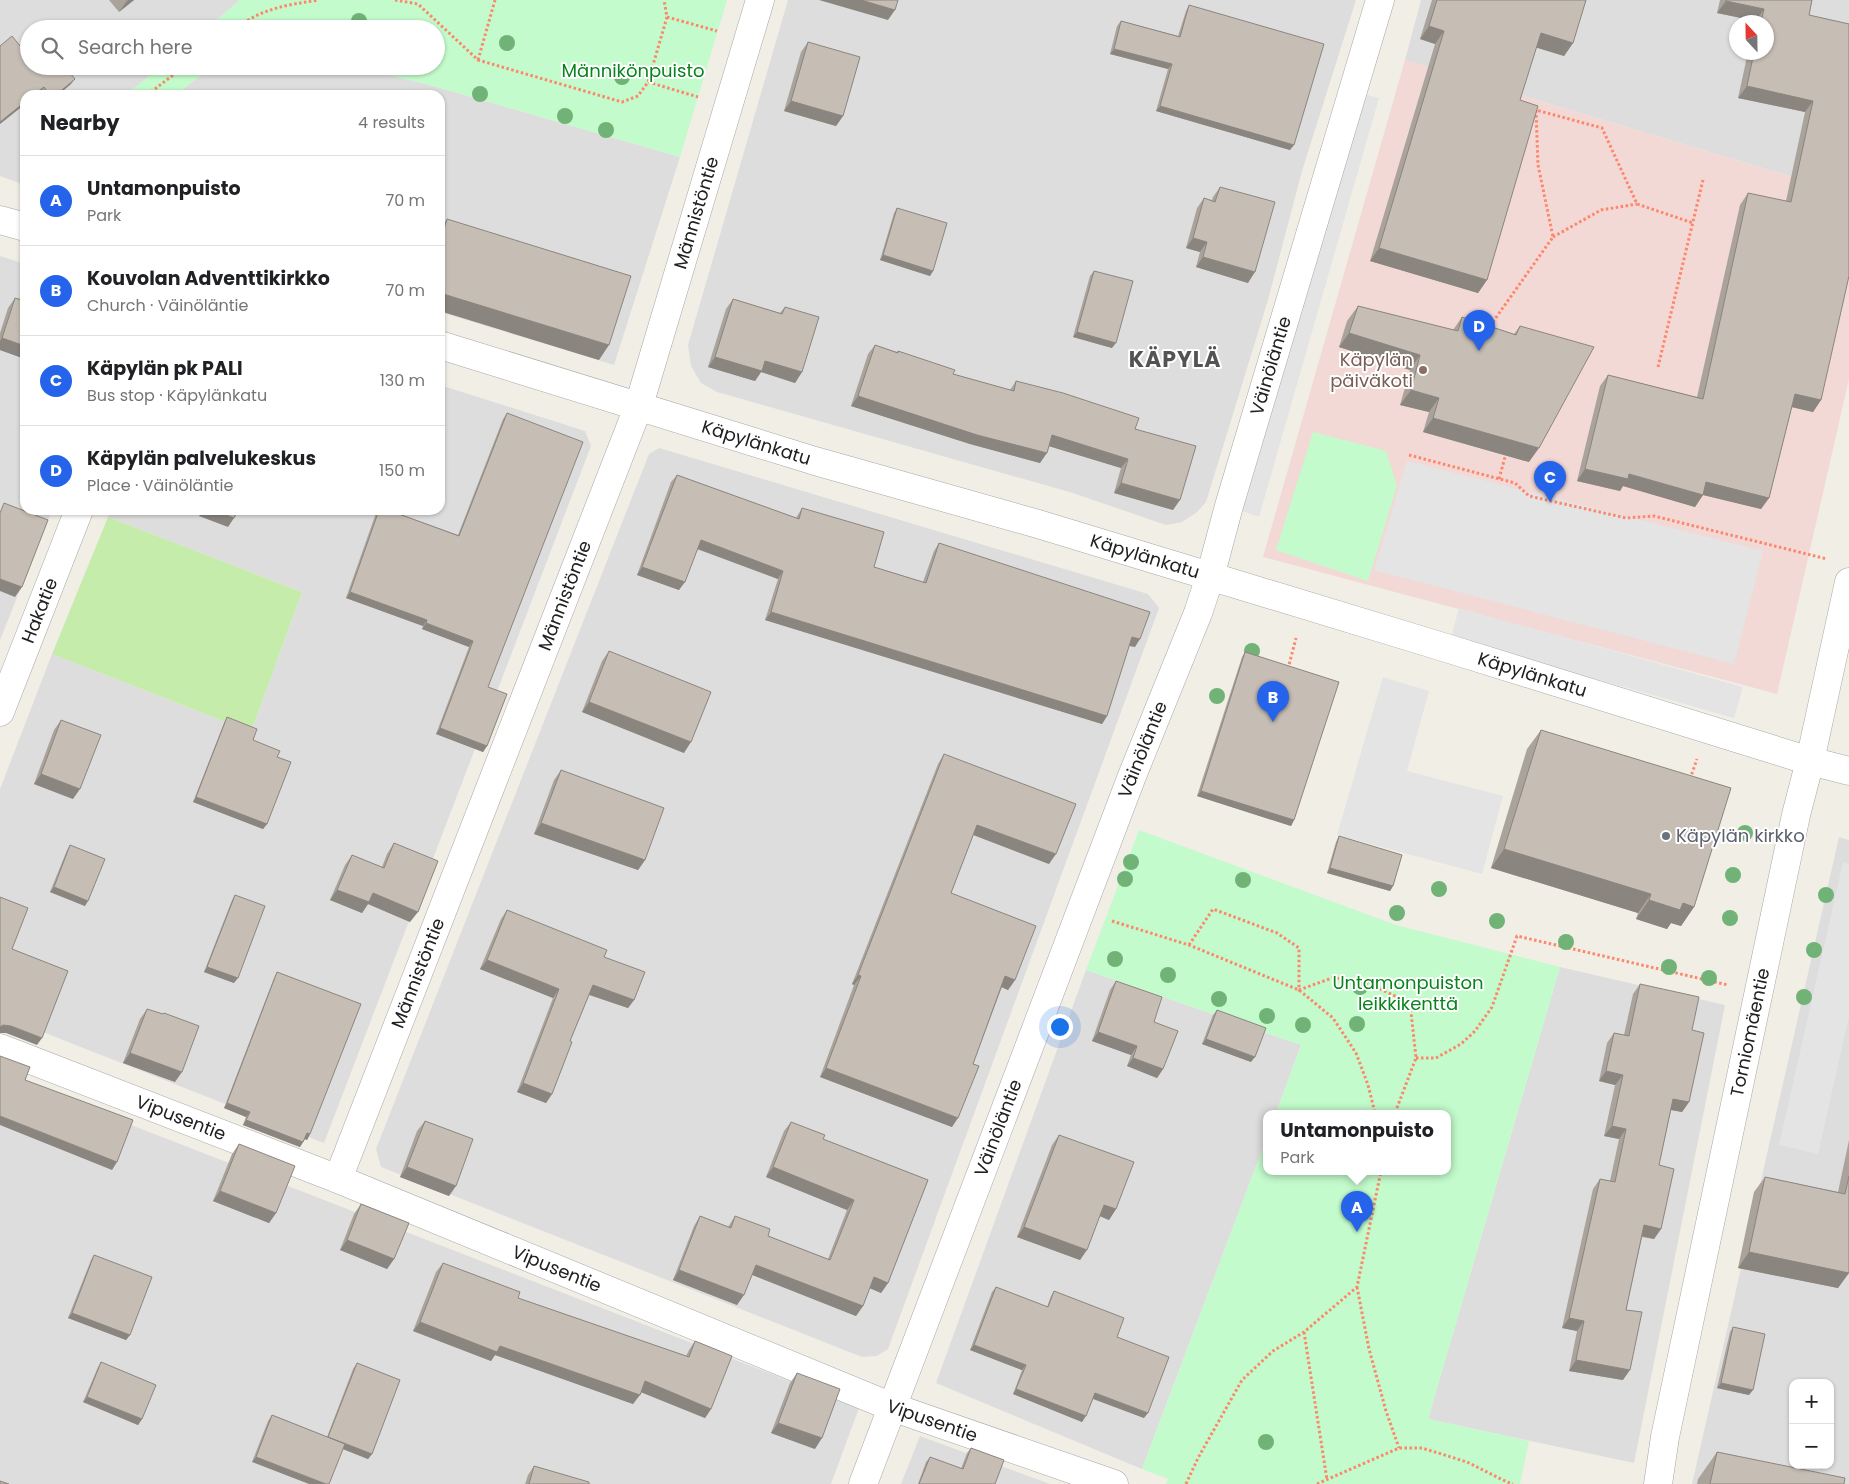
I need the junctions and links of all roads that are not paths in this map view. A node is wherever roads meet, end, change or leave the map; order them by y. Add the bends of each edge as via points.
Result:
1 (760, 0) edge
2 (1380, 0) edge
3 (0, 220) edge
4 (20, 226) edge
5 (445, 347) edge
6 (639, 405) junction
7 (76, 515) edge
8 (1210, 577) junction
9 (1849, 582) edge
10 (0, 712) edge
11 (1810, 761) junction
12 (1849, 772) edge
13 (0, 1048) edge
14 (338, 1179) junction
15 (892, 1407) junction
16 (863, 1484) edge
17 (1114, 1484) edge
18 (1658, 1484) edge

1 - 6 street, Männistöntie
2 - 8 street, Väinöläntie
3 - 4 street
5 - 6 street, Käpylänkatu
6 - 8 street, Käpylänkatu via 815,461
6 - 14 street, Männistöntie
7 - 10 street, Hakatie
8 - 11 street, Käpylänkatu
8 - 15 street, Väinöläntie
9 - 11 street, Torniomäentie
11 - 12 street, Käpylänkatu
11 - 18 street, Torniomäentie via 1669,1418
13 - 14 street, Vipusentie
14 - 15 street, Vipusentie
15 - 16 street, Väinöläntie
15 - 17 street, Vipusentie

